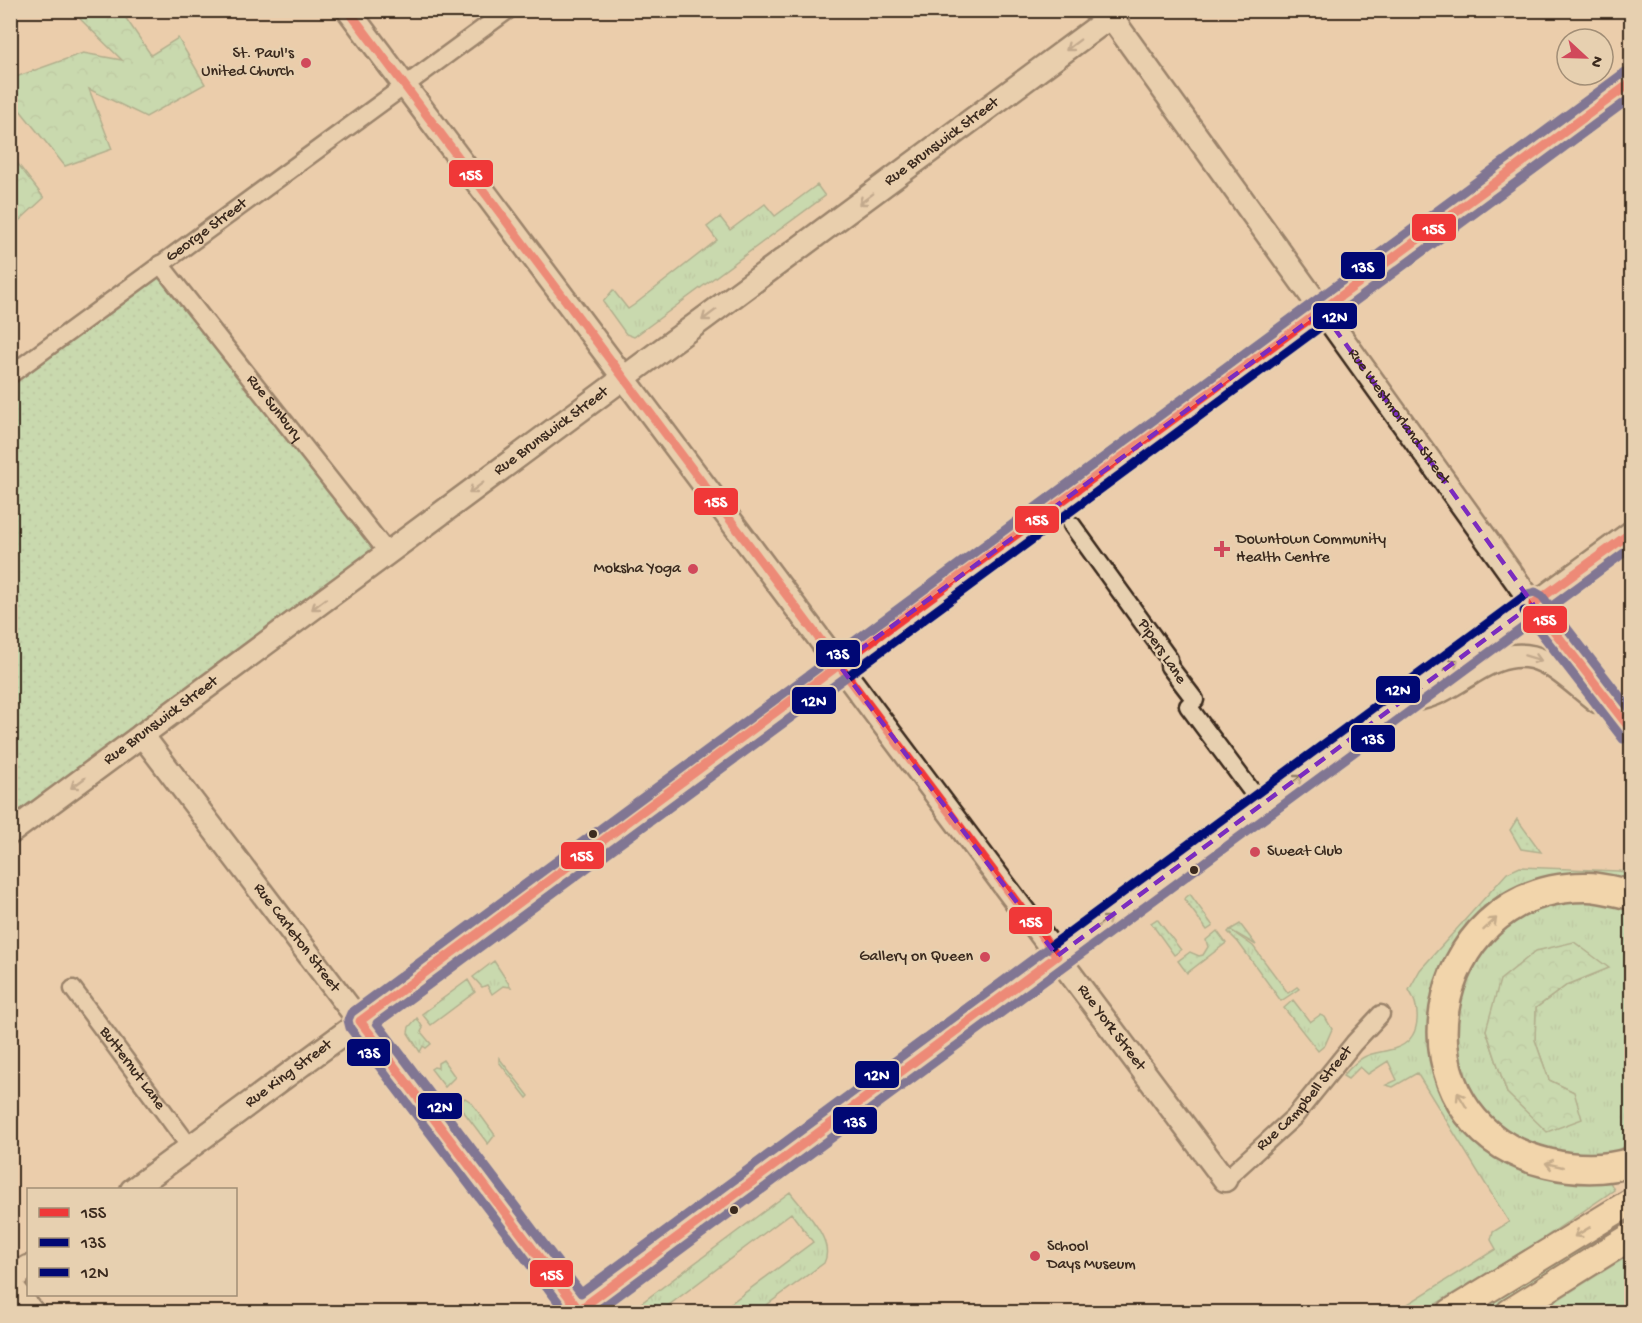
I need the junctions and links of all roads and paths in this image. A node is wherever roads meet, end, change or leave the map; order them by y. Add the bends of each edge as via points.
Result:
1 (348, 10) edge
2 (508, 10) edge
3 (1112, 13) edge
4 (1632, 82) edge
5 (405, 86) junction
6 (160, 264) junction
7 (1322, 311) junction
8 (10, 375) edge
9 (624, 378) junction
10 (1072, 525) dead end
11 (1632, 532) edge
12 (388, 553) junction
13 (1533, 604) junction
14 (839, 665) junction
15 (1402, 701) junction
16 (1628, 727) edge
17 (142, 735) junction
18 (1262, 805) junction
19 (10, 833) edge
20 (1632, 895) edge
21 (1057, 957) junction
22 (73, 989) dead end
23 (1381, 1014) dead end
24 (360, 1021) junction
25 (190, 1147) junction
26 (1632, 1162) edge
27 (1225, 1180) joint
28 (135, 1188) edge
29 (1632, 1201) edge
30 (1632, 1236) edge
31 (17, 1276) edge
32 (27, 1295) edge
33 (28, 1296) edge
34 (36, 1312) edge
35 (578, 1312) edge
36 (1451, 1312) edge
37 (1510, 1312) edge

1 - 5 main road, Rue York Street
2 - 5 street, George Street
3 - 7 main road, Rue Westmorland Street
3 -> 9 main road, Rue Brunswick Street
4 - 7 main road, Rue King Street
5 - 6 street, George Street
5 - 9 main road, Rue York Street
6 - 8 street, George Street
6 - 12 street, Rue Sunbury
7 - 13 main road, Rue Westmorland Street
7 - 14 main road, Rue King Street via 944,592
9 -> 12 main road, Rue Brunswick Street
9 - 14 main road, Rue York Street
10 - 18 street, Pipers Lane via 1169,659 1169,666 1195,700 1188,706
11 - 13 main road
12 -> 17 main road, Rue Brunswick Street
15 -> 13 main road
13 - 16 main road, Rue Westmorland Street
14 - 21 main road, Rue York Street
14 - 24 main road, Rue King Street
15 -> 16 main road via 1421,699 1452,687 1501,657 1516,654 1550,664
18 -> 15 main road
17 -> 19 main road, Rue Brunswick Street
17 - 24 main road, Rue Carleton Street
21 -> 18 main road
26 -> 20 highway via 1612,1168 1561,1167 1529,1159 1500,1144 1462,1102 1441,1044 1441,1020 1457,965 1473,940 1495,918 1525,900 1560,890 1587,887
21 - 27 main road, Rue York Street
21 - 35 main road
22 - 25 street, Butternut Lane
23 - 27 street, Rue Campbell Street via 1295,1116
24 - 25 main road, Rue King Street
24 - 35 main road, Rue Carleton Street
25 - 28 main road, Rue King Street
29 -> 36 main road
30 - 37 main road
31 - 32 street
33 - 34 street

